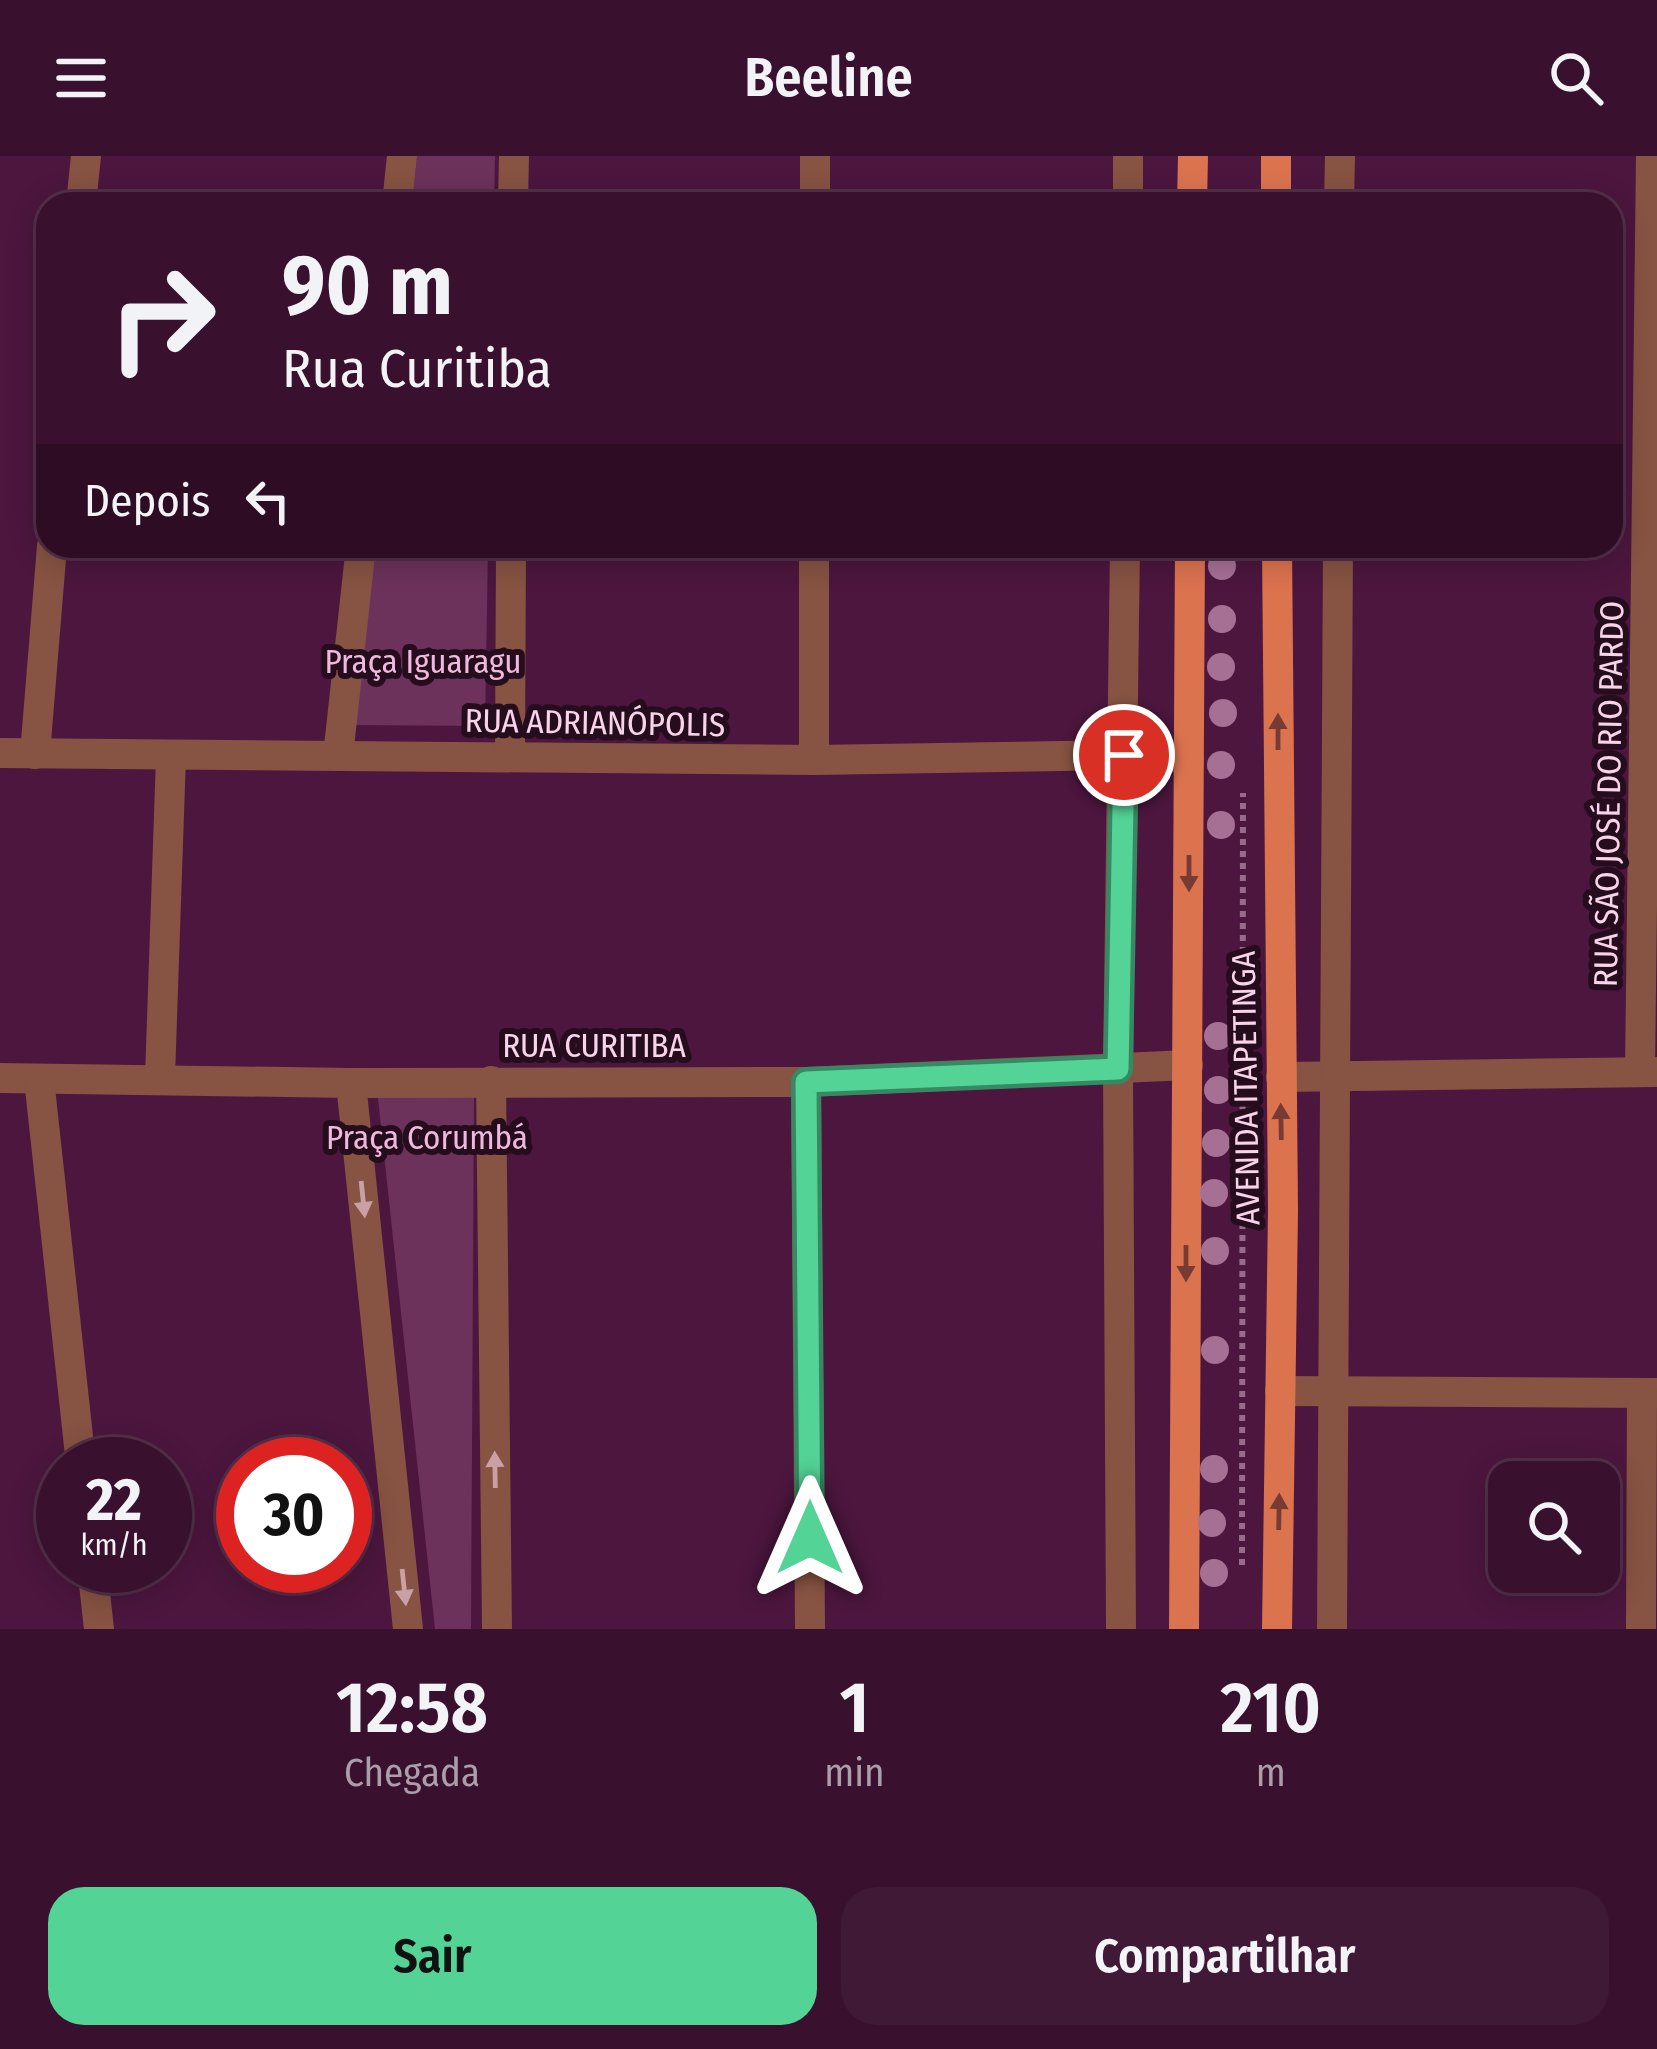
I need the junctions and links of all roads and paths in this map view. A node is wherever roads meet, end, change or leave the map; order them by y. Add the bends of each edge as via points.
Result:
1 (86, 156) edge
2 (402, 156) edge
3 (514, 156) edge
4 (815, 156) edge
5 (1128, 156) edge
6 (1193, 156) edge
7 (1276, 156) edge
8 (1340, 156) edge
9 (1651, 156) edge
10 (83, 192) edge
11 (398, 192) edge
12 (514, 192) edge
13 (815, 192) edge
14 (1128, 192) edge
15 (1192, 192) edge
16 (1276, 192) edge
17 (1340, 192) edge
18 (51, 558) edge
19 (360, 558) edge
20 (511, 558) edge
21 (814, 558) edge
22 (1125, 558) edge
23 (1190, 558) edge
24 (1277, 558) edge
25 (1338, 558) edge
26 (0, 753) edge
27 (35, 754) junction
28 (1124, 755) junction
29 (171, 756) junction
30 (338, 756) junction
31 (510, 757) junction
32 (1189, 758) junction
33 (814, 760) junction
34 (1244, 784) dead end
35 (1188, 1065) junction
36 (1118, 1069) junction
37 (1649, 1072) edge
38 (1336, 1076) junction
39 (160, 1077) junction
40 (1281, 1077) junction
41 (0, 1078) edge
42 (39, 1079) junction
43 (491, 1081) junction
44 (806, 1082) junction
45 (351, 1083) junction
46 (1332, 1389) junction
47 (1280, 1391) junction
48 (1650, 1393) edge
49 (78, 1437) edge
50 (1242, 1582) dead end
51 (95, 1593) edge
52 (99, 1629) edge
53 (408, 1629) edge
54 (497, 1629) edge
55 (810, 1629) edge
56 (1120, 1629) edge
57 (1184, 1629) edge
58 (1277, 1629) edge
59 (1332, 1629) edge
60 (1641, 1629) edge

1 - 10 street
2 - 11 street
3 - 12 street
4 - 13 street
5 - 14 street
6 - 15 main road
7 - 16 main road
8 - 17 street
9 - 37 street, RUA SÃO JOSÉ DO RIO PARDO
18 - 27 street
19 - 30 street
20 - 31 street
21 - 33 street
22 - 28 street
23 - 32 main road, AVENIDA ITAPETINGA
40 -> 24 main road, AVENIDA ITAPETINGA
25 - 38 street
26 - 27 street, RUA ADRIANÓPOLIS
27 - 29 street, RUA ADRIANÓPOLIS
28 - 32 street, RUA ADRIANÓPOLIS
28 - 33 street, RUA ADRIANÓPOLIS
28 - 36 street
29 - 30 street, RUA ADRIANÓPOLIS
29 - 39 street
30 - 31 street, RUA ADRIANÓPOLIS
31 - 33 street, RUA ADRIANÓPOLIS
32 -> 35 main road, AVENIDA ITAPETINGA
34 - 50 path
35 - 36 street, RUA CURITIBA
35 -> 57 main road, AVENIDA ITAPETINGA
36 - 44 street, RUA CURITIBA
36 - 56 street
37 - 38 street
38 - 40 street
38 - 46 street
39 - 42 street, RUA CURITIBA
39 - 45 street, RUA CURITIBA
47 -> 40 main road, AVENIDA ITAPETINGA
41 - 42 street, RUA CURITIBA
42 - 49 street
43 - 44 street, RUA CURITIBA
43 - 45 street, RUA CURITIBA
54 -> 43 street
44 - 55 street
45 -> 53 street
46 - 47 street
46 - 48 street
46 - 59 street
58 -> 47 main road, AVENIDA ITAPETINGA
48 - 60 street
51 - 52 street

